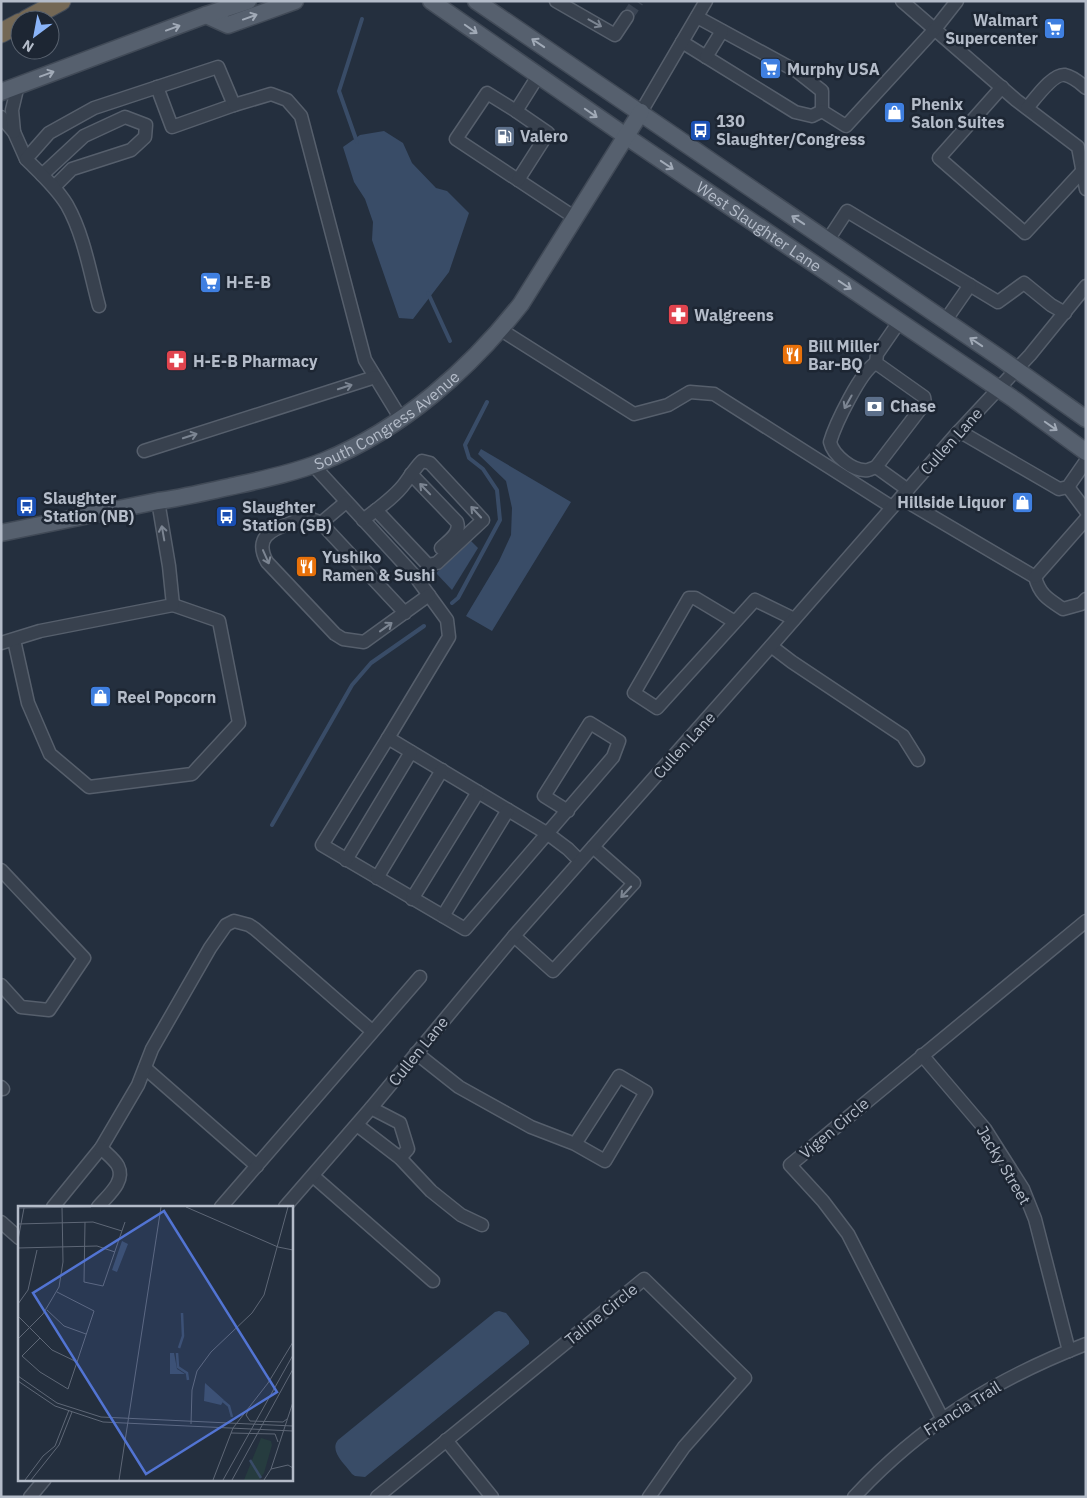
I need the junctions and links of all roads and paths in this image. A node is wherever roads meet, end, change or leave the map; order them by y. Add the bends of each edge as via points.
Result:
1 (61, 1) edge
2 (248, 1) edge
3 (295, 1) edge
4 (431, 1) edge
5 (556, 1) edge
6 (706, 1) edge
7 (902, 1) edge
8 (956, 1) edge
9 (479, 3) edge
10 (208, 8) edge
11 (44, 10) edge
12 (627, 17) tunnel mouth
13 (697, 17) junction
14 (935, 29) junction
15 (722, 31) junction
16 (682, 42) junction
17 (706, 57) junction
18 (538, 76) junction
19 (18, 85) junction
20 (157, 87) junction
21 (1002, 87) junction
22 (1086, 88) edge
23 (1, 92) edge
24 (234, 105) junction
25 (1027, 108) junction
26 (516, 111) junction
27 (822, 111) junction
28 (641, 112) junction
29 (1, 116) edge
30 (14, 132) junction
31 (626, 137) junction
32 (26, 159) junction
33 (1084, 169) edge
34 (42, 175) junction
35 (518, 180) junction
36 (54, 187) junction
37 (1086, 189) edge
38 (574, 217) junction
39 (828, 240) junction
40 (970, 285) junction
41 (1086, 286) edge
42 (99, 306) dead end
43 (1064, 313) junction
44 (945, 321) junction
45 (900, 322) junction
46 (501, 330) junction
47 (876, 363) junction
48 (1016, 369) junction
49 (375, 378) junction
50 (998, 389) junction
51 (1086, 418) edge
52 (401, 419) junction
53 (959, 431) junction
54 (144, 451) dead end
55 (1086, 452) edge
56 (1086, 461) edge
57 (313, 465) junction
58 (876, 467) junction
59 (410, 474) junction
60 (1068, 487) junction
61 (900, 498) junction
62 (158, 500) junction
63 (346, 502) junction
64 (376, 510) junction
65 (1086, 511) edge
66 (1086, 519) edge
67 (363, 520) junction
68 (322, 522) junction
69 (391, 526) junction
70 (1, 533) edge
71 (387, 545) junction
72 (428, 565) junction
73 (414, 576) junction
74 (1035, 577) junction
75 (429, 595) junction
76 (1086, 599) edge
77 (173, 605) junction
78 (405, 612) junction
79 (794, 618) junction
80 (735, 622) junction
81 (14, 640) junction
82 (1, 643) edge
83 (771, 646) junction
84 (388, 738) junction
85 (411, 752) junction
86 (918, 760) dead end
87 (442, 770) junction
88 (478, 792) junction
89 (508, 810) junction
90 (568, 811) junction
91 (548, 834) junction
92 (593, 847) junction
93 (346, 860) junction
94 (580, 861) junction
95 (1, 870) edge
96 (377, 878) junction
97 (412, 899) junction
98 (443, 916) junction
99 (1084, 926) edge
100 (514, 936) junction
101 (420, 977) dead end
102 (1, 985) edge
103 (372, 1032) junction
104 (416, 1053) junction
105 (922, 1055) junction
106 (145, 1068) junction
107 (371, 1108) junction
108 (357, 1125) junction
109 (575, 1144) junction
110 (101, 1148) junction
111 (400, 1158) junction
112 (256, 1166) junction
113 (313, 1176) junction
114 (54, 1206) edge
115 (99, 1206) edge
116 (222, 1206) edge
117 (286, 1206) edge
118 (1, 1222) edge
119 (482, 1225) dead end
120 (18, 1237) edge
121 (433, 1281) dead end
122 (1086, 1344) edge
123 (1069, 1351) junction
124 (942, 1418) junction
125 (446, 1440) junction
126 (45, 1480) edge
127 (30, 1497) edge
128 (377, 1497) edge
129 (492, 1497) edge
130 (649, 1497) edge
131 (854, 1497) edge

1 - 11 highway
2 - 10 main road
10 -> 3 main road via 228,25
4 -> 18 main road, West Slaughter Lane
5 -> 12 street via 615,35
6 - 13 street
7 - 14 street
8 - 14 street
28 -> 9 main road, West Slaughter Lane
19 -> 10 main road
13 - 15 street
13 - 16 street
14 - 21 street
14 - 27 street via 846,126
15 - 17 street
15 - 27 street via 798,72 822,91
16 - 17 street
16 - 28 street
17 - 27 street via 795,112 812,116
18 - 26 street
18 -> 31 main road, West Slaughter Lane
19 - 23 main road
19 - 30 street via 12,110
20 - 24 street via 218,67
20 - 24 street via 172,128
20 - 32 street via 79,116 49,133
21 - 25 street
21 - 33 street via 938,158 1025,233
22 - 25 street via 1073,78 1064,75 1054,77
24 - 49 street via 271,94 287,100 301,116 365,360
25 - 33 street via 1078,147
26 - 35 street via 548,133
26 - 35 street via 487,93 456,139
28 - 31 main road, South Congress Avenue
39 -> 28 main road, West Slaughter Lane
29 - 30 street
30 - 32 street
31 - 38 main road, South Congress Avenue
31 -> 45 main road, West Slaughter Lane
32 - 34 street
33 - 37 street
34 - 36 street
34 - 36 street via 84,136 125,117 146,125 145,137 131,150 72,169
35 - 38 street
36 - 42 street via 80,235
38 - 46 main road, South Congress Avenue via 540,275
39 - 40 street via 847,211
39 - 44 main road, West Slaughter Lane
40 - 43 street via 998,302 1024,283
40 - 44 street
41 - 43 street, Cullen Lane
43 - 48 street, Cullen Lane
48 -> 44 main road, West Slaughter Lane
45 - 47 street via 876,354
45 - 50 main road, West Slaughter Lane
46 - 52 main road, South Congress Avenue via 435,394
46 - 61 street via 634,414 668,405 690,392 714,394
47 - 58 street via 924,398 925,403
47 -> 58 street via 870,366 850,398 830,442 834,452 847,463 867,470
48 - 50 street, Cullen Lane
48 - 51 main road, West Slaughter Lane
49 - 52 street
54 -> 49 street
50 - 53 street, Cullen Lane
50 -> 55 main road, West Slaughter Lane
52 - 57 main road, South Congress Avenue via 348,450
53 - 60 street via 1059,489
53 - 61 street, Cullen Lane
56 - 60 street
57 - 62 main road, South Congress Avenue via 180,498
57 - 63 street
58 - 61 street
59 - 64 street via 405,484
72 -> 59 street via 458,532 459,526
72 -> 59 street via 437,563 483,520 430,463 422,461
60 - 65 street
61 - 74 street
61 - 79 street, Cullen Lane
62 - 70 main road, South Congress Avenue
77 -> 62 street
63 - 67 street
63 - 68 street
64 - 67 street
64 - 69 street
66 - 74 street
67 - 71 street
68 - 78 street
68 -> 78 street via 306,518 274,528 262,543 262,554 267,562 342,638 364,642
69 - 71 street
69 - 72 street
71 - 73 street
72 - 73 street
73 - 75 street
74 - 76 street via 1038,589 1063,609 1081,604
75 - 78 street
75 - 84 street via 447,620 449,637
77 - 81 street via 40,631
77 - 81 street via 219,621 239,723 192,774 89,787 50,754 28,703
79 - 80 street via 755,600
79 - 83 street, Cullen Lane
80 - 80 street via 657,708 634,693 689,598 695,598
81 - 82 street
83 - 86 street via 902,736
83 - 92 street, Cullen Lane
84 - 85 street
84 - 93 street via 322,845
85 - 87 street
85 - 93 street
87 - 88 street
87 - 96 street
88 - 89 street
88 - 97 street
89 - 91 street
89 - 98 street
90 - 90 street via 614,757 619,741 590,723 544,796
90 - 91 street
91 - 94 street
91 - 98 street via 465,930
92 - 94 street, Cullen Lane
92 -> 100 street via 634,883 553,971
93 - 96 street
94 - 100 street, Cullen Lane
95 - 102 street via 84,958 49,1010 21,1007
96 - 97 street
97 - 98 street
99 - 105 street, Vigen Circle
100 - 104 street, Cullen Lane
101 - 103 street
103 - 106 street via 254,929 234,921 226,925 210,948 152,1049
103 - 112 street
104 - 107 street, Cullen Lane
104 - 109 street via 467,1092 531,1128
105 - 123 street, Jacky Street via 984,1129 1022,1188 1035,1219
105 - 124 street, Vigen Circle via 790,1164 848,1234
106 - 110 street
106 - 112 street
107 - 108 street, Cullen Lane
107 - 111 street via 400,1123 408,1149
108 - 111 street
108 - 113 street, Cullen Lane
109 - 109 street via 605,1161 646,1092 619,1076
110 - 114 street
110 - 115 street via 118,1166 120,1177 117,1186
111 - 119 street via 438,1197 461,1215
112 - 116 street
113 - 117 street, Cullen Lane
113 - 121 street
118 - 120 street
122 - 123 street, Francia Trail
123 - 124 street, Francia Trail via 1000,1383
124 - 131 street, Francia Trail via 911,1442
125 - 128 street, Taline Circle
125 - 129 street
125 - 130 street, Taline Circle via 644,1279 744,1378 684,1448
126 - 127 street

